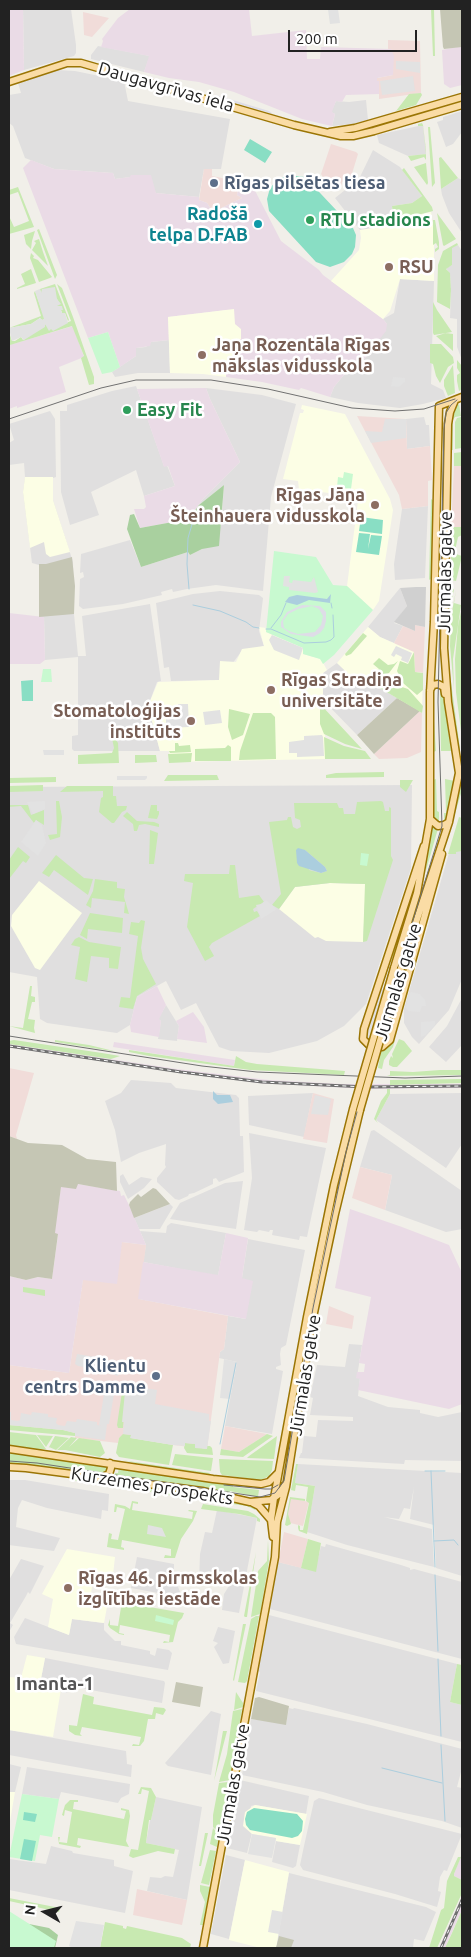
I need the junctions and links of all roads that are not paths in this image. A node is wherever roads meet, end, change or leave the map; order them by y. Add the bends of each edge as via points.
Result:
1 (9, 82) edge
2 (462, 97) edge
3 (462, 104) edge
4 (324, 132) junction
5 (462, 396) edge
6 (455, 400) junction
7 (430, 690) junction
8 (448, 702) junction
9 (430, 820) junction
10 (449, 822) junction
11 (429, 832) junction
12 (442, 841) junction
13 (398, 968) junction
14 (356, 1109) junction
15 (9, 1449) edge
16 (110, 1463) junction
17 (9, 1467) edge
18 (279, 1472) junction
19 (100, 1478) junction
20 (286, 1482) junction
21 (274, 1498) junction
22 (250, 1502) junction
23 (271, 1520) junction
24 (274, 1560) junction
25 (203, 1948) edge

1 - 4 main road, Daugavgrīvas iela via 67,63 81,63
2 - 4 main road, Daugavgrīvas iela via 355,128
3 - 4 main road, Daugavgrīvas iela via 353,136
5 - 6 main road
6 - 7 main road, Jūrmalas gatve via 439,406
6 - 8 main road, Jūrmalas gatve via 448,424 444,648
7 - 8 main road via 436,684 442,685
7 - 9 main road, Jūrmalas gatve
8 - 10 main road, Jūrmalas gatve via 459,773
9 - 10 main road via 438,826
9 - 11 main road, Jūrmalas gatve
10 - 12 main road, Jūrmalas gatve
11 - 12 main road via 364,1029 363,1039 369,1045 382,1047 390,1040 439,869
11 - 13 main road, Jūrmalas gatve
12 - 13 main road, Jūrmalas gatve
13 - 14 main road, Jūrmalas gatve, bridge
14 - 18 main road, Jūrmalas gatve via 321,1246
14 - 20 main road, Jūrmalas gatve via 312,1322
15 - 16 main road, Kurzemes prospekts
16 - 18 main road, Kurzemes prospekts via 262,1484
16 - 19 main road via 111,1471
17 - 19 main road, Kurzemes prospekts
18 - 21 main road, Jūrmalas gatve
19 - 22 main road, Kurzemes prospekts via 202,1491
20 - 21 main road
20 - 24 main road, Jūrmalas gatve via 277,1522
21 - 22 main road, Kurzemes prospekts
21 - 23 main road, Jūrmalas gatve
22 - 23 main road via 259,1506
23 - 24 main road, Jūrmalas gatve
24 - 25 main road, Jūrmalas gatve

